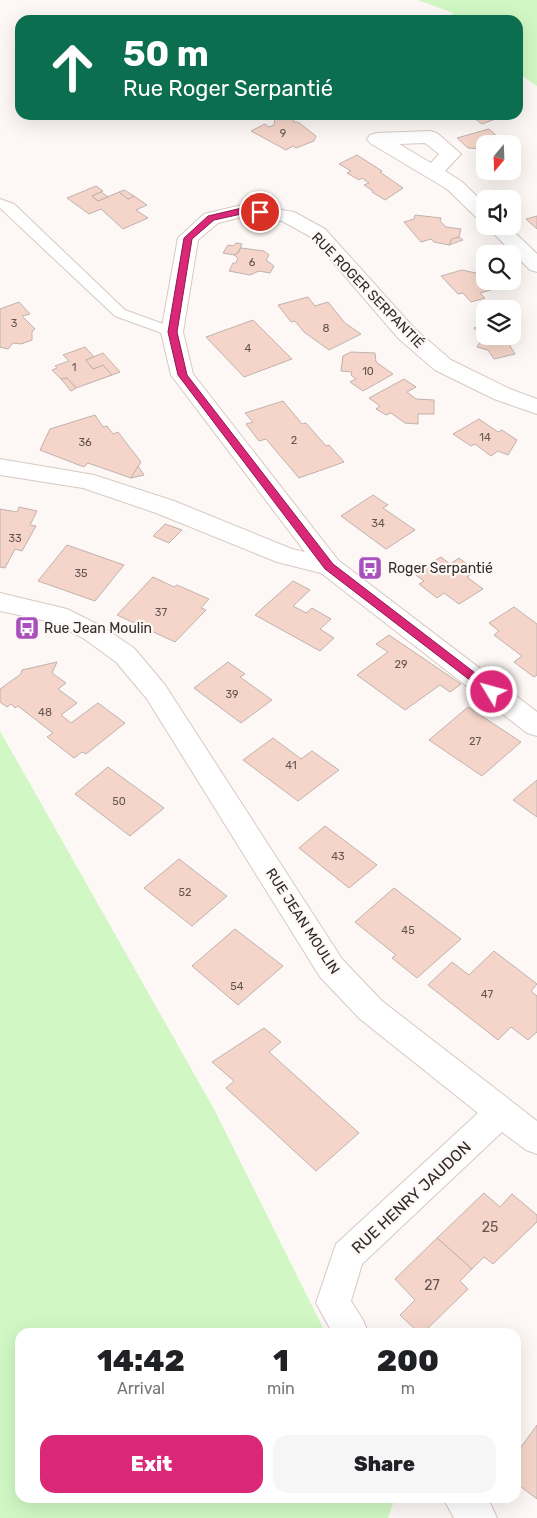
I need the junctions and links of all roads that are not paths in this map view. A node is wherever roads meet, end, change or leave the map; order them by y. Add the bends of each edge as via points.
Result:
1 (433, 172) dead end
2 (0, 202) edge
3 (476, 206) edge
4 (505, 235) edge
5 (537, 266) edge
6 (172, 332) junction
7 (537, 406) edge
8 (0, 467) edge
9 (329, 566) junction
10 (0, 602) edge
11 (537, 726) edge
12 (501, 1112) junction
13 (537, 1140) edge
14 (349, 1328) edge
15 (466, 1503) edge
16 (478, 1518) edge

1 - 3 street via 454,185
2 - 6 lane via 120,313
4 - 5 street
6 - 7 street, RUE ROGER SERPANTIÉ via 188,238 211,218 246,210 287,216 318,233 407,334 443,365 502,394
6 - 9 street, RUE ROGER SERPANTIÉ via 182,375
8 - 9 street via 86,481 165,507 286,556
9 - 11 street
10 - 12 street, RUE JEAN MOULIN via 58,615 92,632 126,655 156,692 331,968 371,1010
12 - 13 street
12 - 14 street, RUE HENRY JAUDON via 348,1255 334,1303
15 - 16 street

